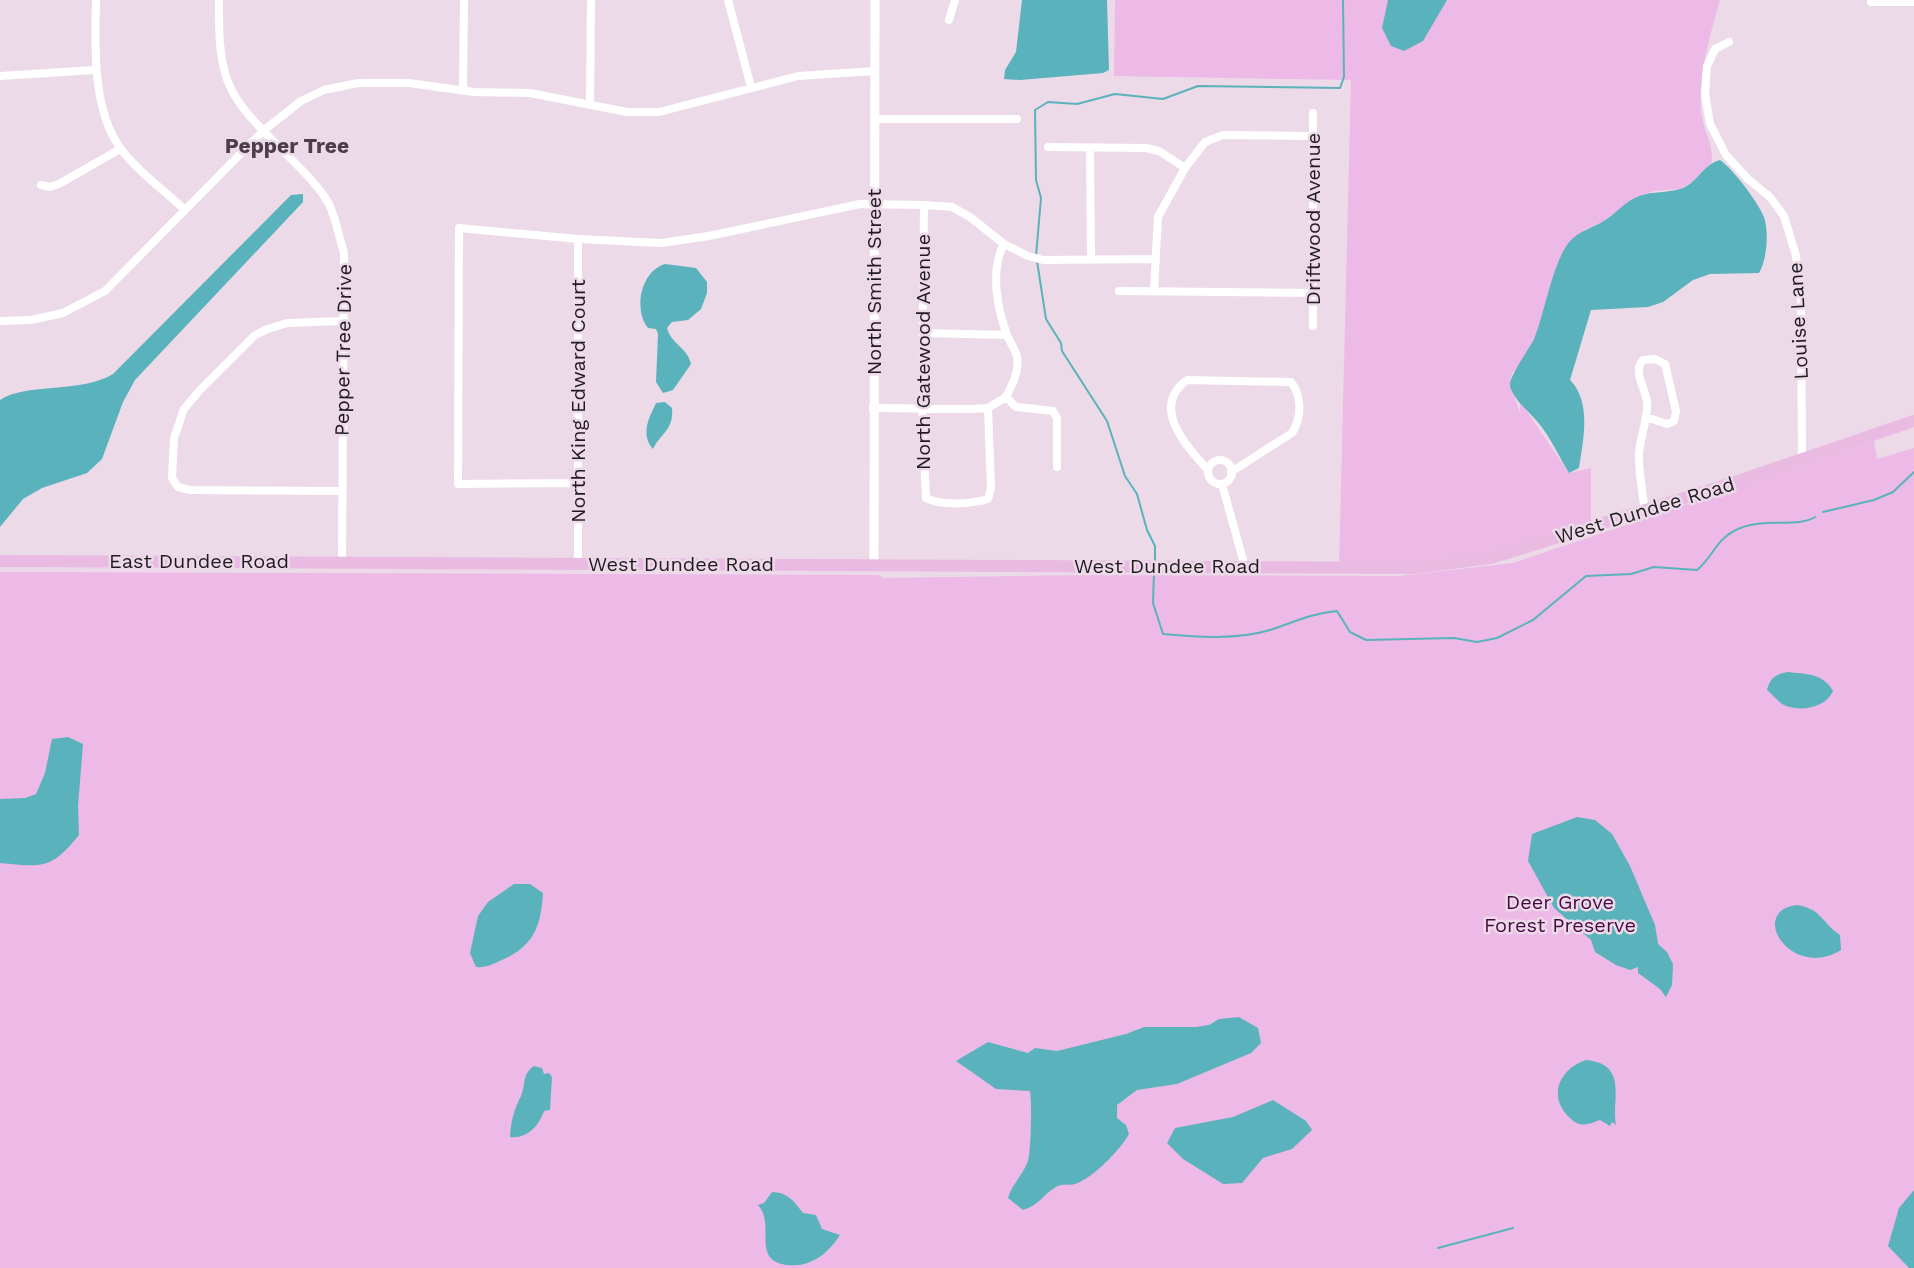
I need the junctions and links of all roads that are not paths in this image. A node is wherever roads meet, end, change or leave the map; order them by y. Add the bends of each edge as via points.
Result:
1 (96, 0) edge
2 (219, 0) edge
3 (464, 0) edge
4 (591, 0) edge
5 (728, 0) edge
6 (875, 0) edge
7 (955, 0) edge
8 (1913, 1) edge
9 (1871, 2) dead end
10 (949, 20) dead end
11 (1729, 42) dead end
12 (95, 70) junction
13 (875, 71) junction
14 (0, 76) edge
15 (751, 87) junction
16 (463, 90) junction
17 (590, 104) junction
18 (1313, 112) dead end
19 (874, 119) junction
20 (1017, 119) dead end
21 (263, 131) junction
22 (1313, 136) junction
23 (1048, 147) dead end
24 (120, 149) junction
25 (1090, 149) junction
26 (1185, 168) junction
27 (41, 185) dead end
28 (924, 205) junction
29 (874, 206) junction
30 (185, 210) junction
31 (579, 239) junction
32 (1004, 244) junction
33 (1091, 259) junction
34 (1155, 259) junction
35 (1119, 291) dead end
36 (1155, 291) junction
37 (1313, 293) junction
38 (0, 321) edge
39 (342, 321) junction
40 (1313, 326) dead end
41 (924, 333) junction
42 (1007, 335) junction
43 (1006, 397) junction
44 (922, 407) junction
45 (873, 408) junction
46 (988, 408) junction
47 (1646, 417) junction
48 (1914, 421) edge
49 (1802, 459) junction
50 (1057, 467) dead end
51 (1208, 470) junction
52 (1232, 472) junction
53 (578, 483) junction
54 (1222, 483) junction
55 (342, 491) junction
56 (1645, 510) junction
57 (0, 561) edge
58 (342, 561) junction
59 (398, 562) joint
60 (578, 564) junction
61 (874, 565) junction
62 (1245, 567) junction

1 - 12 street
2 - 21 street, Pepper Tree Drive via 219,48 225,78 241,108
3 - 16 street
4 - 17 street
5 - 15 street
6 - 13 street, North Smith Street
7 - 10 street
8 - 9 street
11 - 49 street, Louise Lane via 1715,49 1707,66 1705,93 1710,123 1726,155 1784,216 1796,256 1801,302
12 - 14 street
12 - 24 street via 103,109
13 - 15 street via 798,76
13 - 19 street, North Smith Street
15 - 17 street via 659,112 627,112
16 - 17 street via 530,93
16 - 21 street via 357,83 324,90 291,106
18 - 22 street, Driftwood Avenue
19 - 20 street
19 - 29 street, North Smith Street
21 - 30 street
21 - 39 street, Pepper Tree Drive via 307,175 329,204 344,253
22 - 26 street via 1213,137 1198,148
22 - 37 street, Driftwood Avenue
23 - 25 street
24 - 27 street via 59,184
24 - 30 street
25 - 26 street via 1146,148
25 - 33 street
26 - 34 street via 1156,223
28 - 29 street
28 - 32 street via 952,207
28 - 41 street, North Gatewood Avenue
29 - 31 street via 860,204 680,241
29 - 45 street, North Smith Street
30 - 38 street via 93,300 50,317
31 - 53 street, North King Edward Court
31 - 53 street via 459,228 458,484
32 - 33 street via 1043,260
32 - 42 street via 996,274
33 - 34 street
34 - 36 street
35 - 36 street
36 - 37 street
37 - 40 street, Driftwood Avenue
39 - 55 street, Pepper Tree Drive
39 - 55 street via 286,324 254,336 184,409 174,438 172,474 178,487 190,490
41 - 42 street
41 - 44 street, North Gatewood Avenue
42 - 43 street via 1017,358 1015,378
43 - 46 street
43 - 50 street via 1016,406 1053,411 1057,418
44 - 45 street
44 - 46 street
44 - 46 street, North Gatewood Avenue via 926,498 933,502 988,499
45 - 61 street, North Smith Street
47 - 47 street via 1639,364 1655,359 1665,364 1676,411 1674,421 1667,424
47 - 56 street via 1639,454
48 - 49 main road, West Dundee Road
49 - 56 main road, West Dundee Road
51 - 52 street via 1219,460 1226,462
51 - 52 street via 1177,431 1171,401 1176,388 1187,380 1291,382 1300,397 1297,425 1292,433
51 - 54 street via 1212,480
52 - 54 street via 1229,480
53 - 60 street, North King Edward Court
54 - 62 street
55 - 58 street, Pepper Tree Drive
56 - 62 main road, West Dundee Road via 1491,558 1414,568
57 - 58 main road, East Dundee Road
58 - 59 main road, East Dundee Road
59 - 60 main road, West Dundee Road
60 - 61 main road, West Dundee Road
61 - 62 main road, West Dundee Road

